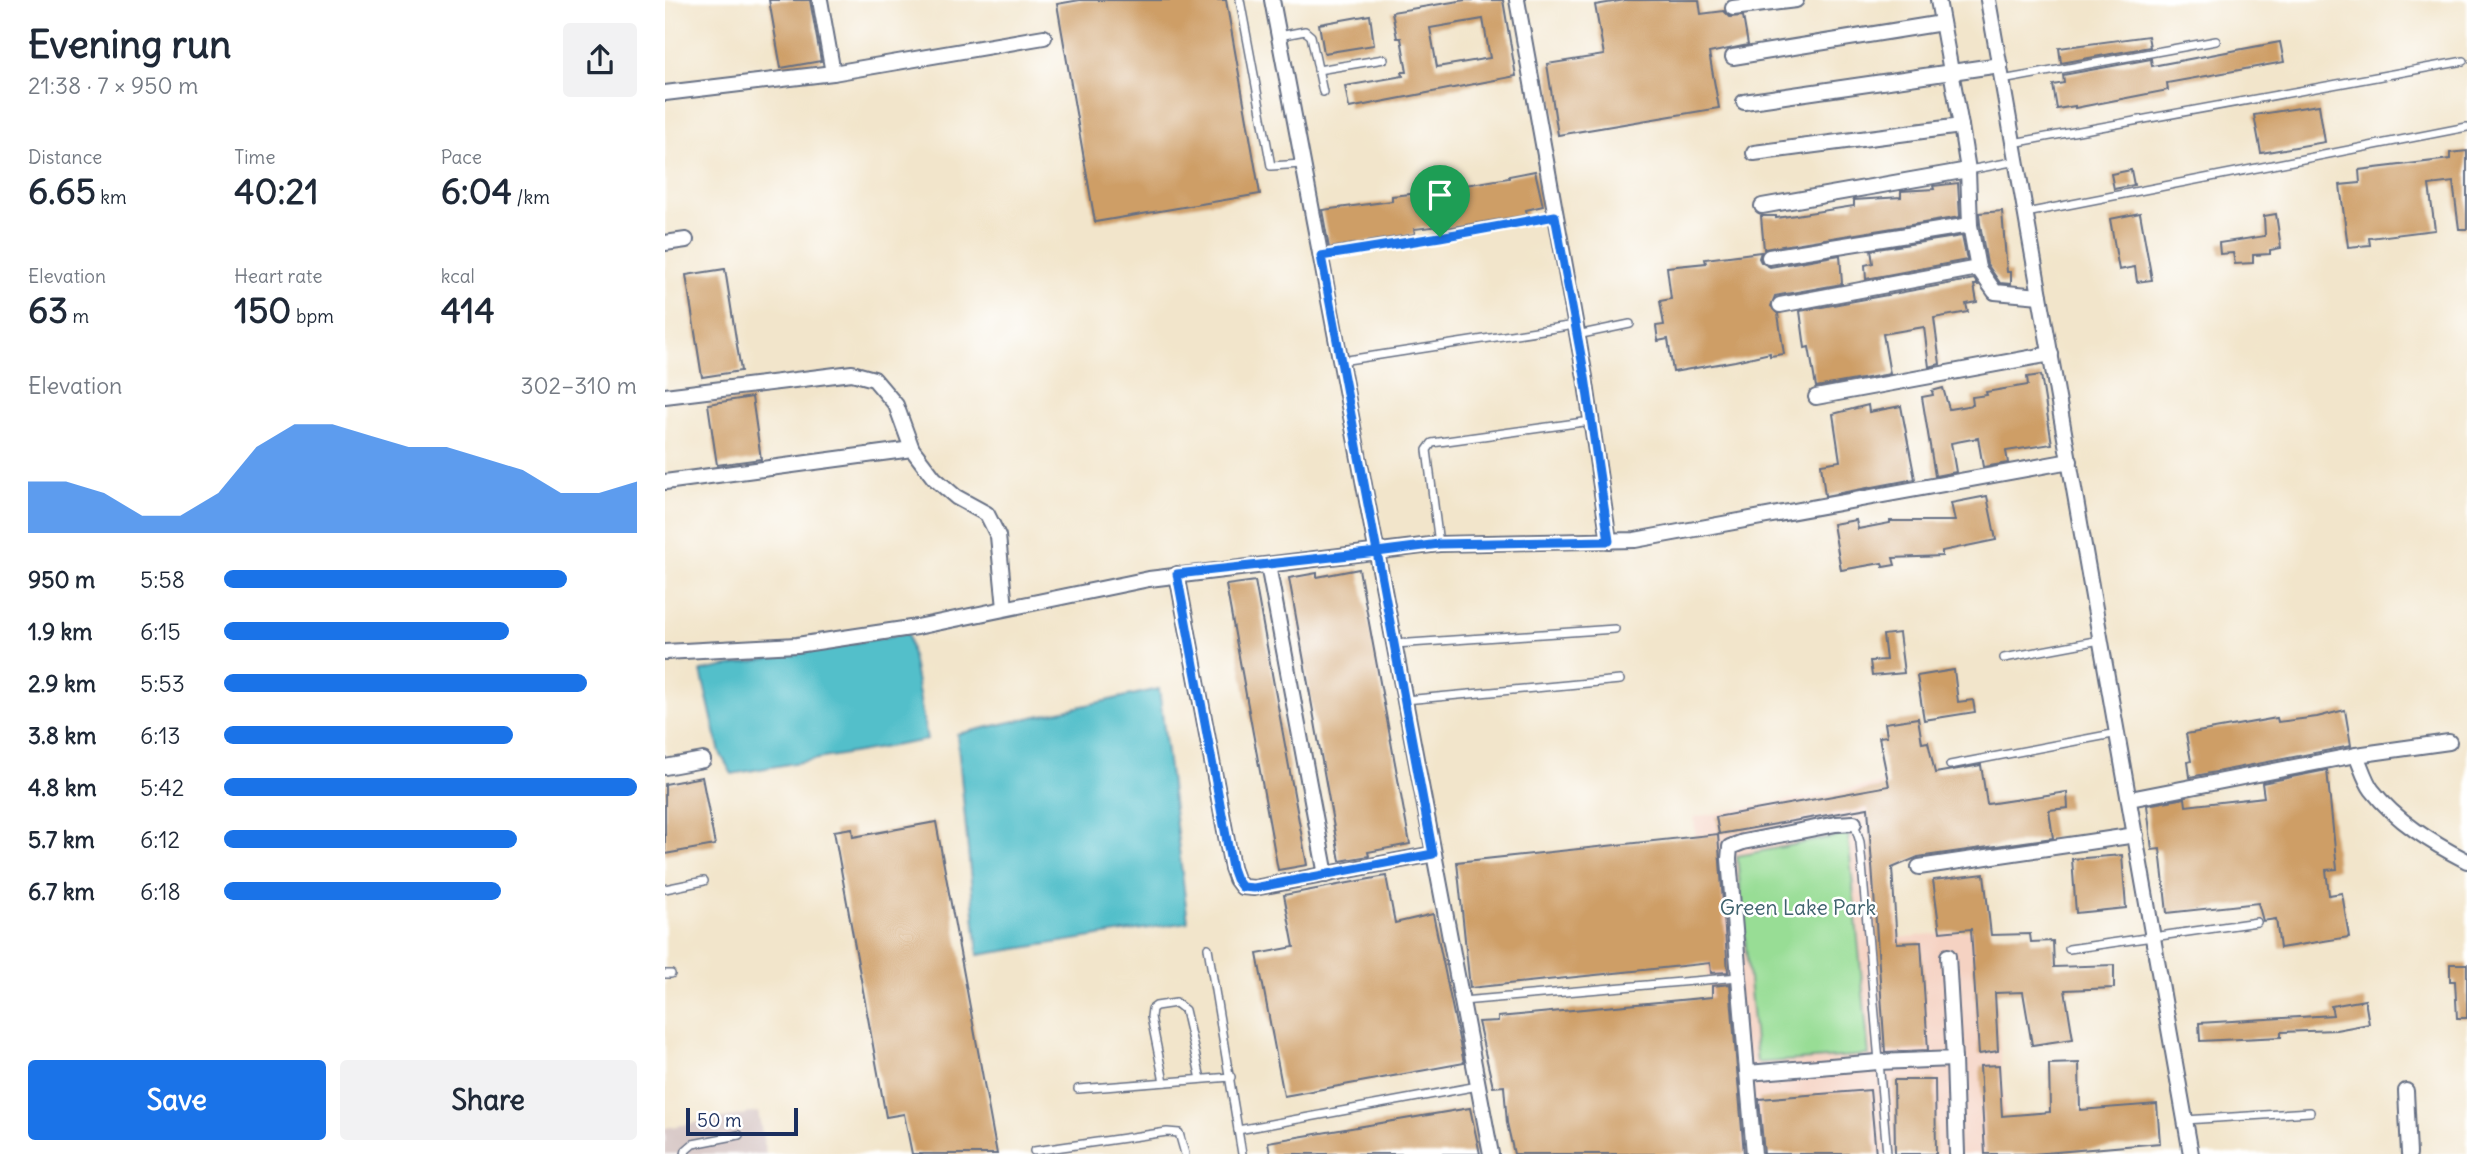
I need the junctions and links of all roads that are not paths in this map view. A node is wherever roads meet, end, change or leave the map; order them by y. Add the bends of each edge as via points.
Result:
1 (820, 0) edge
2 (1240, 0) edge
3 (1272, 0) edge
4 (1517, 0) edge
5 (1795, 0) edge
6 (1938, 0) edge
7 (1988, 0) edge
8 (1733, 8) dead end
9 (1942, 23) junction
10 (1278, 36) junction
11 (1044, 37) dead end
12 (2216, 41) dead end
13 (1733, 57) dead end
14 (1384, 59) dead end
15 (2465, 61) dead end
16 (2000, 65) junction
17 (1318, 70) junction
18 (1952, 73) junction
19 (833, 74) junction
20 (2002, 80) junction
21 (1322, 92) dead end
22 (665, 93) edge
23 (1744, 102) dead end
24 (1961, 125) junction
25 (2467, 127) edge
26 (2013, 143) junction
27 (1753, 153) dead end
28 (2017, 161) junction
29 (1303, 164) junction
30 (1968, 170) junction
31 (1762, 206) dead end
32 (2026, 214) junction
33 (1555, 216) junction
34 (1970, 225) junction
35 (686, 240) dead end
36 (665, 243) edge
37 (1321, 256) junction
38 (1769, 257) dead end
39 (1978, 268) junction
40 (2041, 296) junction
41 (1780, 305) dead end
42 (1630, 324) dead end
43 (1577, 330) junction
44 (2051, 354) junction
45 (1341, 361) junction
46 (665, 396) edge
47 (1816, 397) dead end
48 (1591, 421) junction
49 (912, 449) junction
50 (2070, 461) junction
51 (665, 482) edge
52 (1609, 541) junction
53 (1439, 544) junction
54 (1377, 552) junction
55 (1268, 565) junction
56 (1177, 574) junction
57 (1005, 608) junction
58 (1615, 629) dead end
59 (2101, 639) junction
60 (1394, 644) junction
61 (665, 652) edge
62 (2004, 658) dead end
63 (1620, 680) dead end
64 (1405, 700) junction
65 (2118, 733) junction
66 (2449, 742) dead end
67 (2356, 755) junction
68 (703, 760) dead end
69 (1950, 765) dead end
70 (665, 767) edge
71 (2130, 799) junction
72 (1854, 823) joint
73 (2136, 835) junction
74 (1433, 854) junction
75 (2467, 861) edge
76 (1919, 867) dead end
77 (1326, 876) junction
78 (704, 881) dead end
79 (665, 889) edge
80 (2257, 922) dead end
81 (2154, 937) junction
82 (1208, 948) dead end
83 (2069, 949) dead end
84 (1948, 956) dead end
85 (1739, 977) junction
86 (1462, 1001) junction
87 (1954, 1059) junction
88 (1878, 1062) junction
89 (1748, 1073) junction
90 (1231, 1077) junction
91 (1202, 1079) junction
92 (1164, 1082) junction
93 (1478, 1086) junction
94 (1078, 1089) dead end
95 (2406, 1091) dead end
96 (2309, 1112) dead end
97 (2185, 1119) junction
98 (1238, 1130) junction
99 (739, 1135) dead end
100 (1034, 1151) dead end
101 (685, 1154) edge
102 (1185, 1154) edge
103 (1242, 1154) edge
104 (1491, 1154) edge
105 (1754, 1154) edge
106 (1887, 1154) edge
107 (1957, 1154) edge
108 (2192, 1154) edge
109 (2409, 1154) edge

1 - 19 street
2 - 29 lane via 1271,166
3 - 10 street
4 - 33 street
5 - 8 street
6 - 9 street
7 - 16 street
9 - 13 street
9 - 18 street
10 - 17 lane via 1305,31 1311,36
10 - 29 street
11 - 19 street
12 - 20 lane
14 - 17 lane
15 - 26 lane
16 - 18 street
16 - 20 street
17 - 21 lane
18 - 23 street
18 - 24 street
19 - 22 street
20 - 26 street
24 - 27 street
24 - 30 street
25 - 32 lane
26 - 28 street
28 - 30 lane
28 - 32 street
29 - 37 street
30 - 31 street
30 - 34 street
32 - 40 street
33 - 37 lane
33 - 43 street
34 - 38 street
34 - 39 street
35 - 36 street
37 - 45 street
39 - 40 street via 1995,292
39 - 41 street
40 - 44 street
42 - 43 lane
43 - 45 lane
43 - 48 street
44 - 47 street
44 - 50 street
45 - 54 street
46 - 49 street via 852,373 874,379 896,405
48 - 52 street
48 - 53 lane via 1432,443 1427,450
49 - 51 street
49 - 57 street via 934,478 987,514 998,536
50 - 52 street
50 - 59 street
52 - 53 street
53 - 54 street
54 - 55 street
54 - 60 street
55 - 56 street
55 - 77 street
56 - 57 street
56 - 77 street via 1236,879 1242,887 1254,888
57 - 61 street via 797,645
58 - 60 lane
59 - 62 lane
59 - 65 street
60 - 64 street
63 - 64 lane
64 - 74 street
65 - 69 lane
65 - 71 street
66 - 67 street
67 - 71 street
67 - 75 street via 2371,789 2409,826
68 - 70 street
71 - 73 street
72 - 85 street via 1730,847
72 - 88 lane via 1860,842
73 - 76 street
73 - 81 street
74 - 77 street
74 - 86 street
78 - 79 lane
80 - 81 lane
81 - 83 lane
81 - 97 street
82 - 90 lane
84 - 87 street
85 - 86 lane
85 - 89 street
86 - 93 street
87 - 88 street
87 - 107 street
88 - 89 street
88 - 106 lane
89 - 105 street
90 - 91 lane
90 - 98 lane
91 - 92 lane
91 - 92 lane via 1185,1010 1176,1003 1152,1009
92 - 94 lane
93 - 98 lane
93 - 104 street
95 - 109 street
96 - 97 lane
97 - 108 street
98 - 103 lane
99 - 101 lane via 693,1144
100 - 102 lane via 1167,1132 1179,1133

